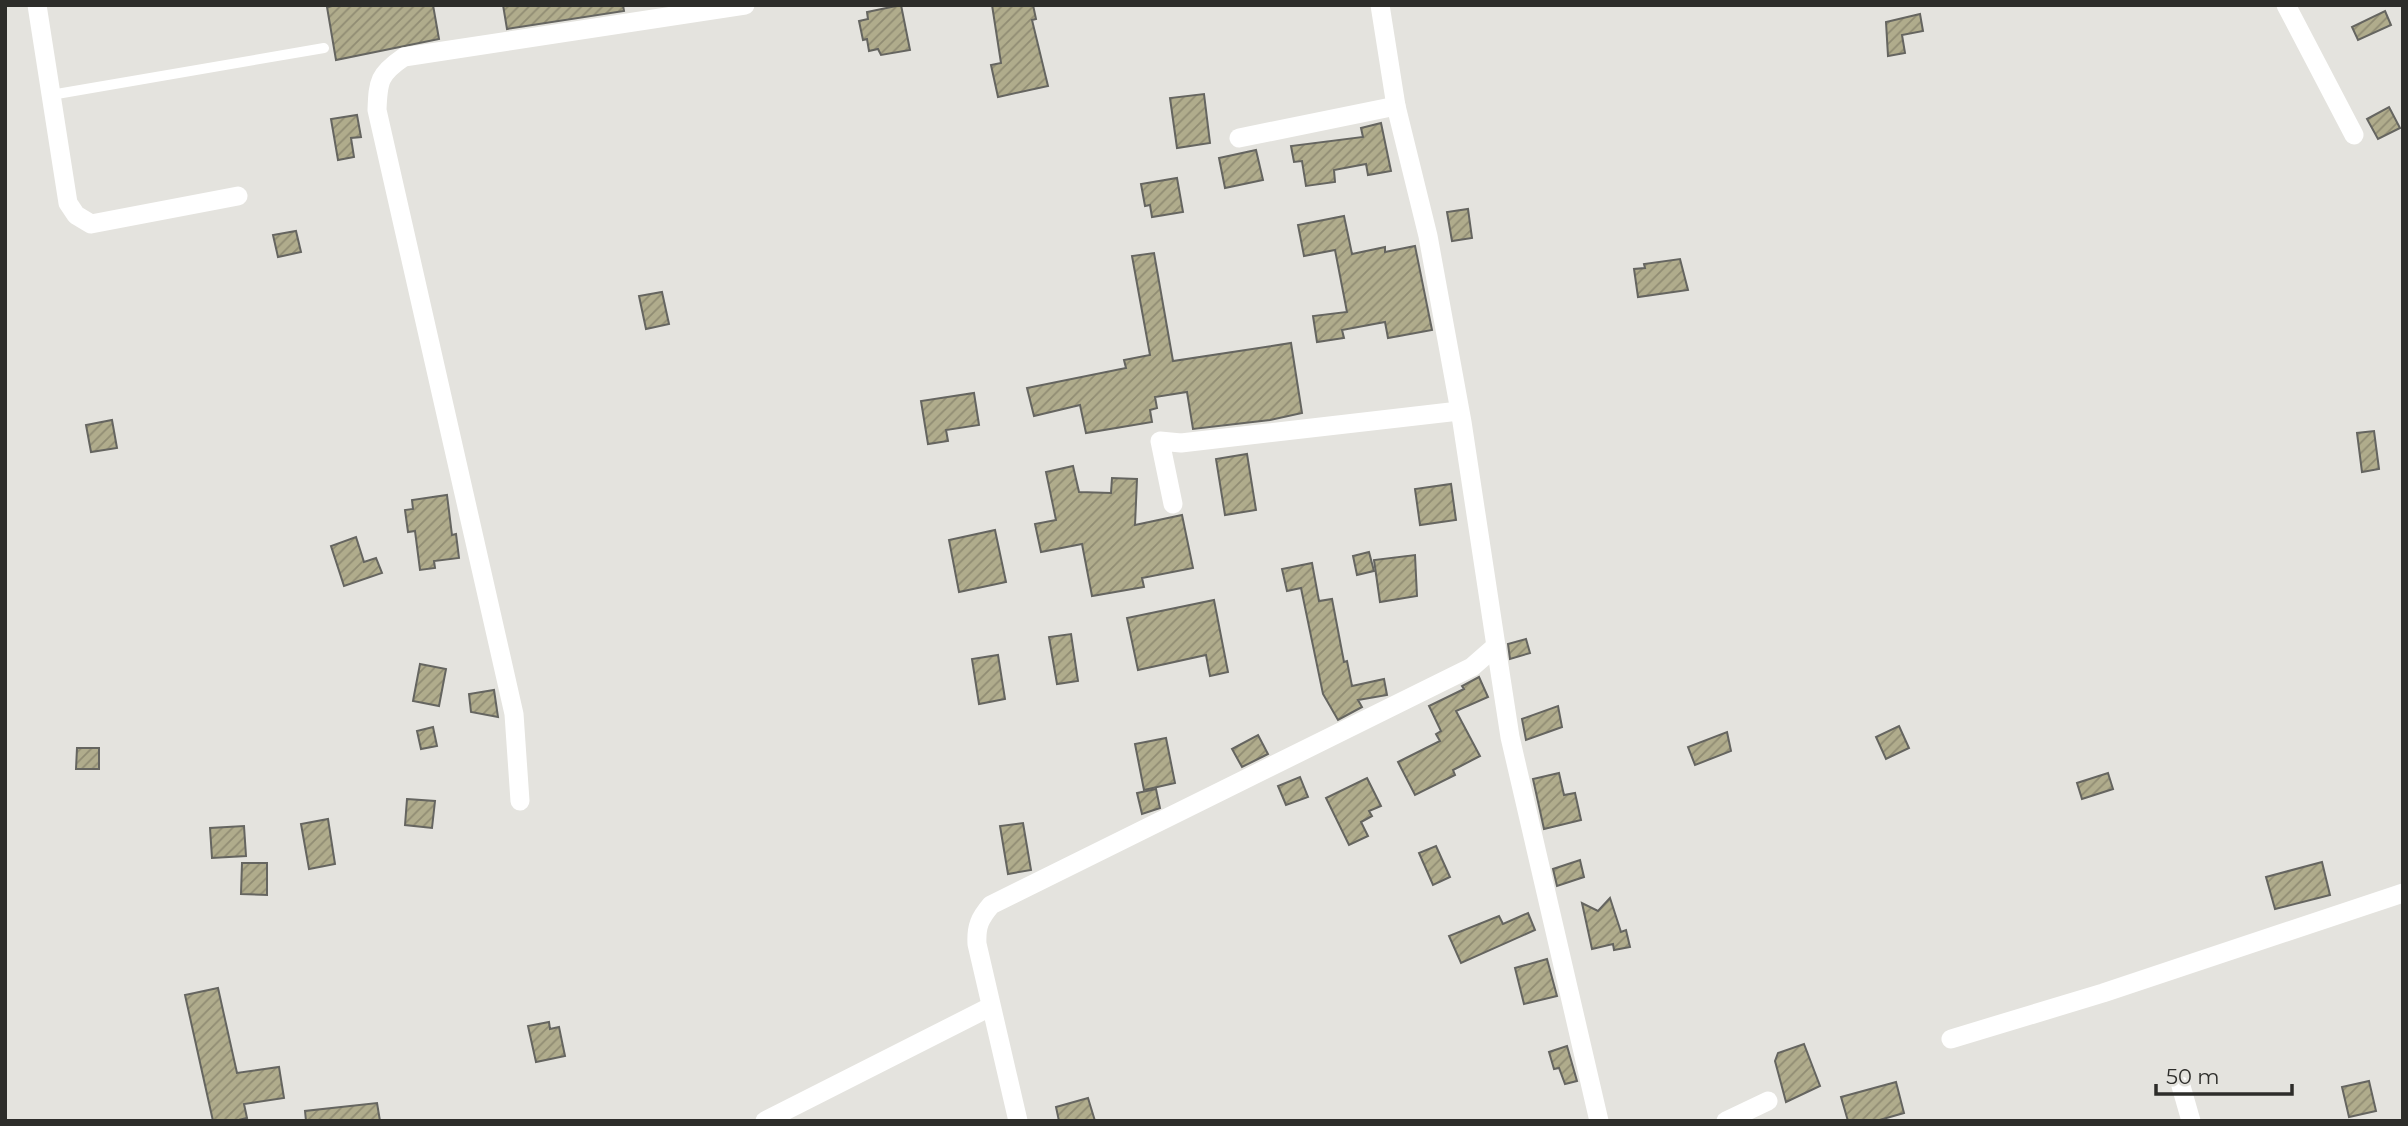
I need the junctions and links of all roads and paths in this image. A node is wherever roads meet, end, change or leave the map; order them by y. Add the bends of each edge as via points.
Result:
1 (37, 5) edge
2 (745, 5) edge
3 (1380, 5) edge
4 (2286, 5) edge
5 (324, 48) dead end
6 (51, 95) junction
7 (1396, 106) junction
8 (2354, 135) dead end
9 (1240, 138) dead end
10 (238, 196) dead end
11 (1460, 411) junction
12 (1173, 504) dead end
13 (1496, 646) junction
14 (520, 801) dead end
15 (2403, 893) edge
16 (990, 1007) junction
17 (1951, 1039) dead end
18 (2181, 1086) dead end
19 (1768, 1101) dead end
20 (765, 1121) edge
21 (1018, 1121) edge
22 (1598, 1121) edge
23 (1726, 1121) edge
24 (2191, 1121) edge

1 - 6 street
2 - 14 street via 404,58 389,67 378,82 377,110 514,713
3 - 7 street
4 - 8 street
5 - 6 lane
6 - 10 street via 68,203 91,224
7 - 9 street
7 - 11 street via 1428,236
11 - 12 street via 1181,443 1160,441
11 - 13 street
13 - 16 street via 1472,667 991,905 976,930
13 - 22 street via 1510,737
15 - 17 street
16 - 20 street
16 - 21 street
18 - 24 street
19 - 23 street

